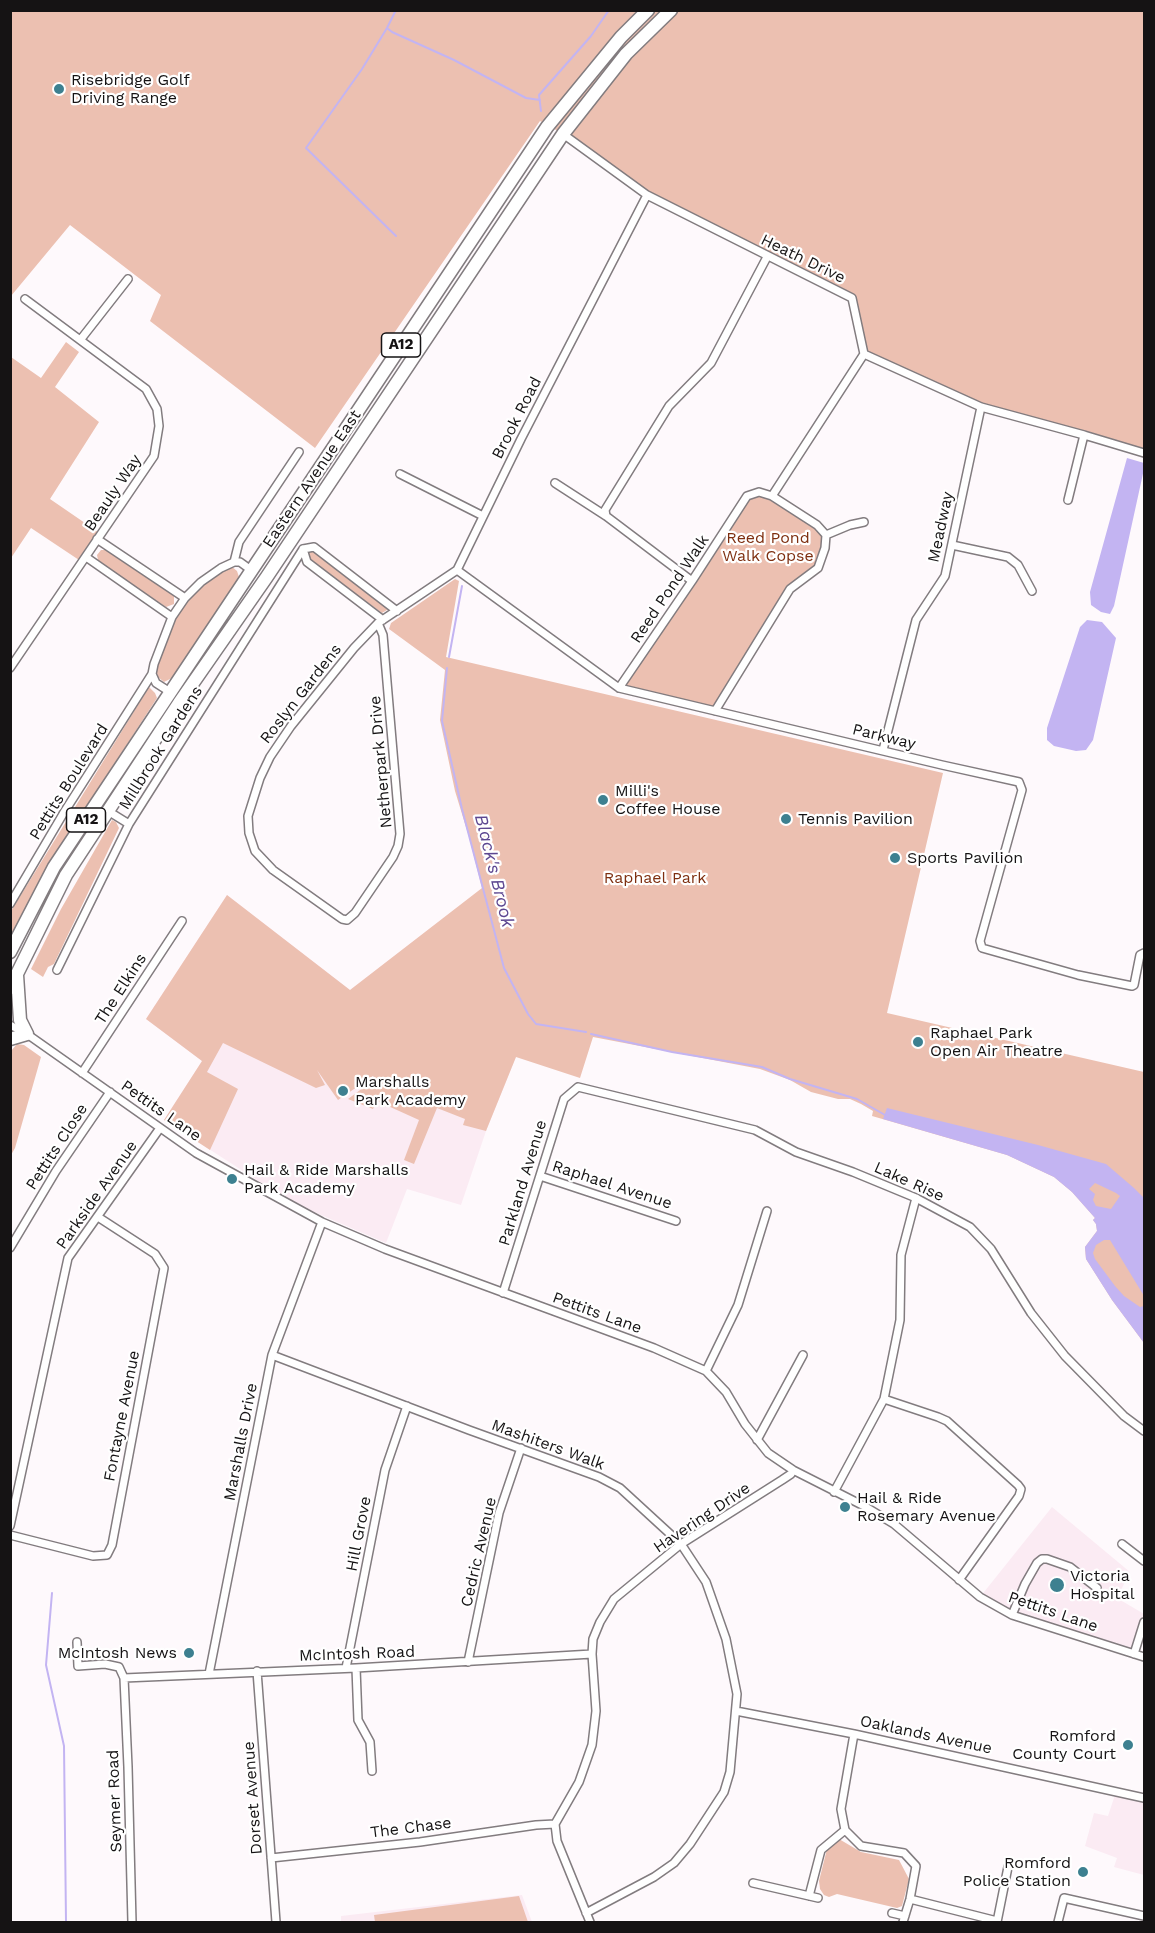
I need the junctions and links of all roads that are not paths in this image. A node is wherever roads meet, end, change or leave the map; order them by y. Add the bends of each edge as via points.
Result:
1 (648, 10) edge
2 (671, 10) edge
3 (563, 134) junction
4 (647, 195) junction
5 (767, 257) junction
6 (128, 279) dead end
7 (25, 299) dead end
8 (81, 339) junction
9 (864, 354) junction
10 (981, 407) junction
11 (1084, 435) junction
12 (299, 452) dead end
13 (1144, 453) edge
14 (400, 474) dead end
15 (555, 483) dead end
16 (772, 496) junction
17 (1068, 500) dead end
18 (483, 516) junction
19 (606, 516) junction
20 (864, 522) dead end
21 (826, 535) junction
22 (97, 539) junction
23 (290, 541) junction
24 (952, 545) junction
25 (303, 549) junction
26 (86, 557) junction
27 (234, 562) junction
28 (251, 570) junction
29 (457, 570) junction
30 (692, 581) junction
31 (1032, 591) dead end
32 (185, 598) junction
33 (397, 611) junction
34 (172, 616) junction
35 (380, 621) junction
36 (10, 668) edge
37 (152, 674) junction
38 (620, 688) junction
39 (170, 692) junction
40 (715, 711) junction
41 (883, 750) junction
42 (108, 811) junction
43 (129, 824) junction
44 (10, 904) edge
45 (347, 920) joint
46 (182, 921) dead end
47 (10, 952) edge
48 (1144, 952) edge
49 (57, 970) dead end
50 (17, 974) junction
51 (10, 988) edge
52 (10, 1024) edge
53 (27, 1034) junction
54 (10, 1039) edge
55 (82, 1073) junction
56 (578, 1088) joint
57 (110, 1092) junction
58 (160, 1128) junction
59 (540, 1176) junction
60 (916, 1198) junction
61 (767, 1211) dead end
62 (98, 1217) junction
63 (676, 1221) dead end
64 (322, 1222) junction
65 (10, 1248) edge
66 (503, 1293) junction
67 (272, 1354) junction
68 (803, 1355) dead end
69 (706, 1371) junction
70 (884, 1399) junction
71 (407, 1406) junction
72 (1144, 1431) edge
73 (757, 1440) junction
74 (521, 1448) junction
75 (793, 1470) junction
76 (834, 1492) junction
77 (10, 1526) edge
78 (10, 1535) edge
79 (681, 1544) junction
80 (1122, 1544) dead end
81 (1144, 1561) edge
82 (959, 1580) junction
83 (1097, 1588) dead end
84 (1012, 1615) junction
85 (1144, 1622) edge
86 (77, 1642) dead end
87 (592, 1654) junction
88 (1134, 1654) junction
89 (1144, 1657) edge
90 (468, 1662) junction
91 (346, 1668) junction
92 (356, 1668) junction
93 (256, 1671) junction
94 (209, 1674) junction
95 (124, 1678) junction
96 (736, 1711) junction
97 (854, 1734) junction
98 (372, 1771) dead end
99 (1144, 1798) edge
100 (555, 1824) junction
101 (845, 1830) junction
102 (271, 1858) junction
103 (1008, 1867) dead end
104 (753, 1883) dead end
105 (809, 1896) junction
106 (818, 1898) dead end
107 (910, 1899) junction
108 (586, 1913) junction
109 (892, 1913) dead end
110 (1144, 1916) edge
111 (904, 1919) edge
112 (997, 1922) edge
113 (132, 1923) edge
114 (276, 1923) edge
115 (590, 1923) edge
116 (1058, 1923) edge

1 - 28 highway, Eastern Avenue East / A12 via 547,127
2 - 3 highway, Eastern Avenue East / A12 via 626,54
3 - 4 street, Heath Drive
3 - 23 highway, Eastern Avenue East / A12
4 - 5 street, Heath Drive
4 - 18 street, Brook Road
5 - 9 street, Heath Drive via 852,298
5 - 19 street via 711,363 669,406 605,510
6 - 8 street
7 - 8 street, Beauly Way
8 - 22 street, Beauly Way via 146,389 157,409 159,426 154,456
9 - 10 street
9 - 16 street
10 - 11 street
10 - 24 street, Meadway
11 - 13 street
11 - 17 street
12 - 27 street via 239,542
14 - 18 street
15 - 19 street
16 - 21 street
16 - 30 street, Reed Pond Walk via 759,492 747,496
18 - 29 street, Brook Road
19 - 30 street
20 - 21 street
21 - 40 street via 818,568 790,589
22 - 26 street, Beauly Way
22 - 32 street
23 - 25 street
23 - 42 highway, Eastern Avenue East / A12
24 - 31 street via 1008,557 1018,565
24 - 41 street, Meadway via 945,576 916,620
25 - 33 street via 314,548
25 - 35 street via 307,562
25 - 43 street, Millbrook Gardens
26 - 34 street
26 - 36 street, Beauly Way
27 - 28 street
27 - 32 street, Pettits Boulevard via 201,582
28 - 39 highway, Eastern Avenue East / A12
29 - 33 street, Brook Road
29 - 38 street, Parkway
30 - 38 street, Reed Pond Walk
32 - 34 street, Pettits Boulevard
33 - 35 street, Brook Road
34 - 37 street, Pettits Boulevard
35 - 45 street, Netherpark Drive via 400,834 393,857
35 - 45 street, Roslyn Gardens via 286,733 260,778 248,816 252,842 263,861 289,883
37 - 39 street
37 - 44 street, Pettits Boulevard
38 - 40 street, Parkway
39 - 47 highway, Eastern Avenue East / A12 via 54,867
40 - 41 street, Parkway
41 - 48 street, Parkway via 1016,781 1022,787 980,941 982,948 1132,986
42 - 43 street
42 - 50 highway, Eastern Avenue East / A12 via 66,876
43 - 49 street, Millbrook Gardens
46 - 55 street, The Elkins
50 - 51 highway, Eastern Avenue East / A12
50 - 53 highway via 20,1020
52 - 53 street, Pettits Lane
53 - 54 highway
53 - 55 street, Pettits Lane
55 - 57 street, Pettits Lane
56 - 59 street, Parkland Avenue via 564,1099
56 - 60 street, Lake Rise via 755,1130 796,1152
57 - 58 street, Pettits Lane
57 - 65 street, Pettits Close
58 - 62 street, Parkside Avenue
58 - 64 street, Pettits Lane via 230,1173
59 - 63 street, Raphael Avenue
59 - 66 street, Parkland Avenue
60 - 70 street via 901,1255 900,1320
60 - 72 street, Lake Rise via 970,1227 991,1249 1031,1313 1065,1356
61 - 69 street via 738,1305
62 - 77 street, Parkside Avenue via 68,1258
62 - 78 street, Fontayne Avenue via 155,1254 164,1268 112,1545 107,1555 93,1556
64 - 66 street, Pettits Lane
64 - 67 street, Marshalls Drive
66 - 69 street, Pettits Lane
67 - 71 street, Mashiters Walk
67 - 94 street, Marshalls Drive
68 - 73 street
69 - 73 street, Pettits Lane via 726,1392
70 - 76 street
70 - 82 street via 946,1421 1021,1489
71 - 74 street, Mashiters Walk
71 - 91 street, Hill Grove via 386,1470
73 - 75 street, Pettits Lane
74 - 79 street, Mashiters Walk via 620,1488
74 - 90 street, Cedric Avenue via 499,1513
75 - 76 street, Pettits Lane
75 - 79 street, Havering Drive
76 - 82 street, Pettits Lane via 894,1524
79 - 87 street, Havering Drive via 614,1599 593,1639
79 - 96 street, Mashiters Walk via 706,1582 716,1608 732,1668
80 - 81 street
82 - 84 street, Pettits Lane
83 - 84 street via 1070,1566 1042,1559 1025,1584
84 - 88 street, Pettits Lane
85 - 88 street
86 - 95 street via 78,1666 119,1667
87 - 90 street, McIntosh Road
87 - 100 street, Havering Drive via 596,1711 592,1745 579,1782
88 - 89 street, Pettits Lane
90 - 92 street, McIntosh Road
91 - 92 street, McIntosh Road
91 - 93 street, McIntosh Road
92 - 98 street via 358,1720 370,1742
93 - 94 street, McIntosh Road
93 - 102 street, Dorset Avenue
94 - 95 street, McIntosh Road
95 - 113 street, Seymer Road
96 - 97 street, Oaklands Avenue
96 - 108 street, Mashiters Walk via 730,1772 724,1792 690,1844 674,1863 654,1877
97 - 99 street, Oaklands Avenue
97 - 101 street via 841,1809
100 - 102 street, The Chase
100 - 108 street via 557,1841
101 - 105 street via 821,1850
101 - 107 street via 861,1846 904,1853 916,1866
102 - 114 street, Dorset Avenue
103 - 112 street
104 - 105 street
105 - 106 street
107 - 111 street
107 - 112 street
108 - 115 street
109 - 111 street
110 - 116 street via 1064,1898

